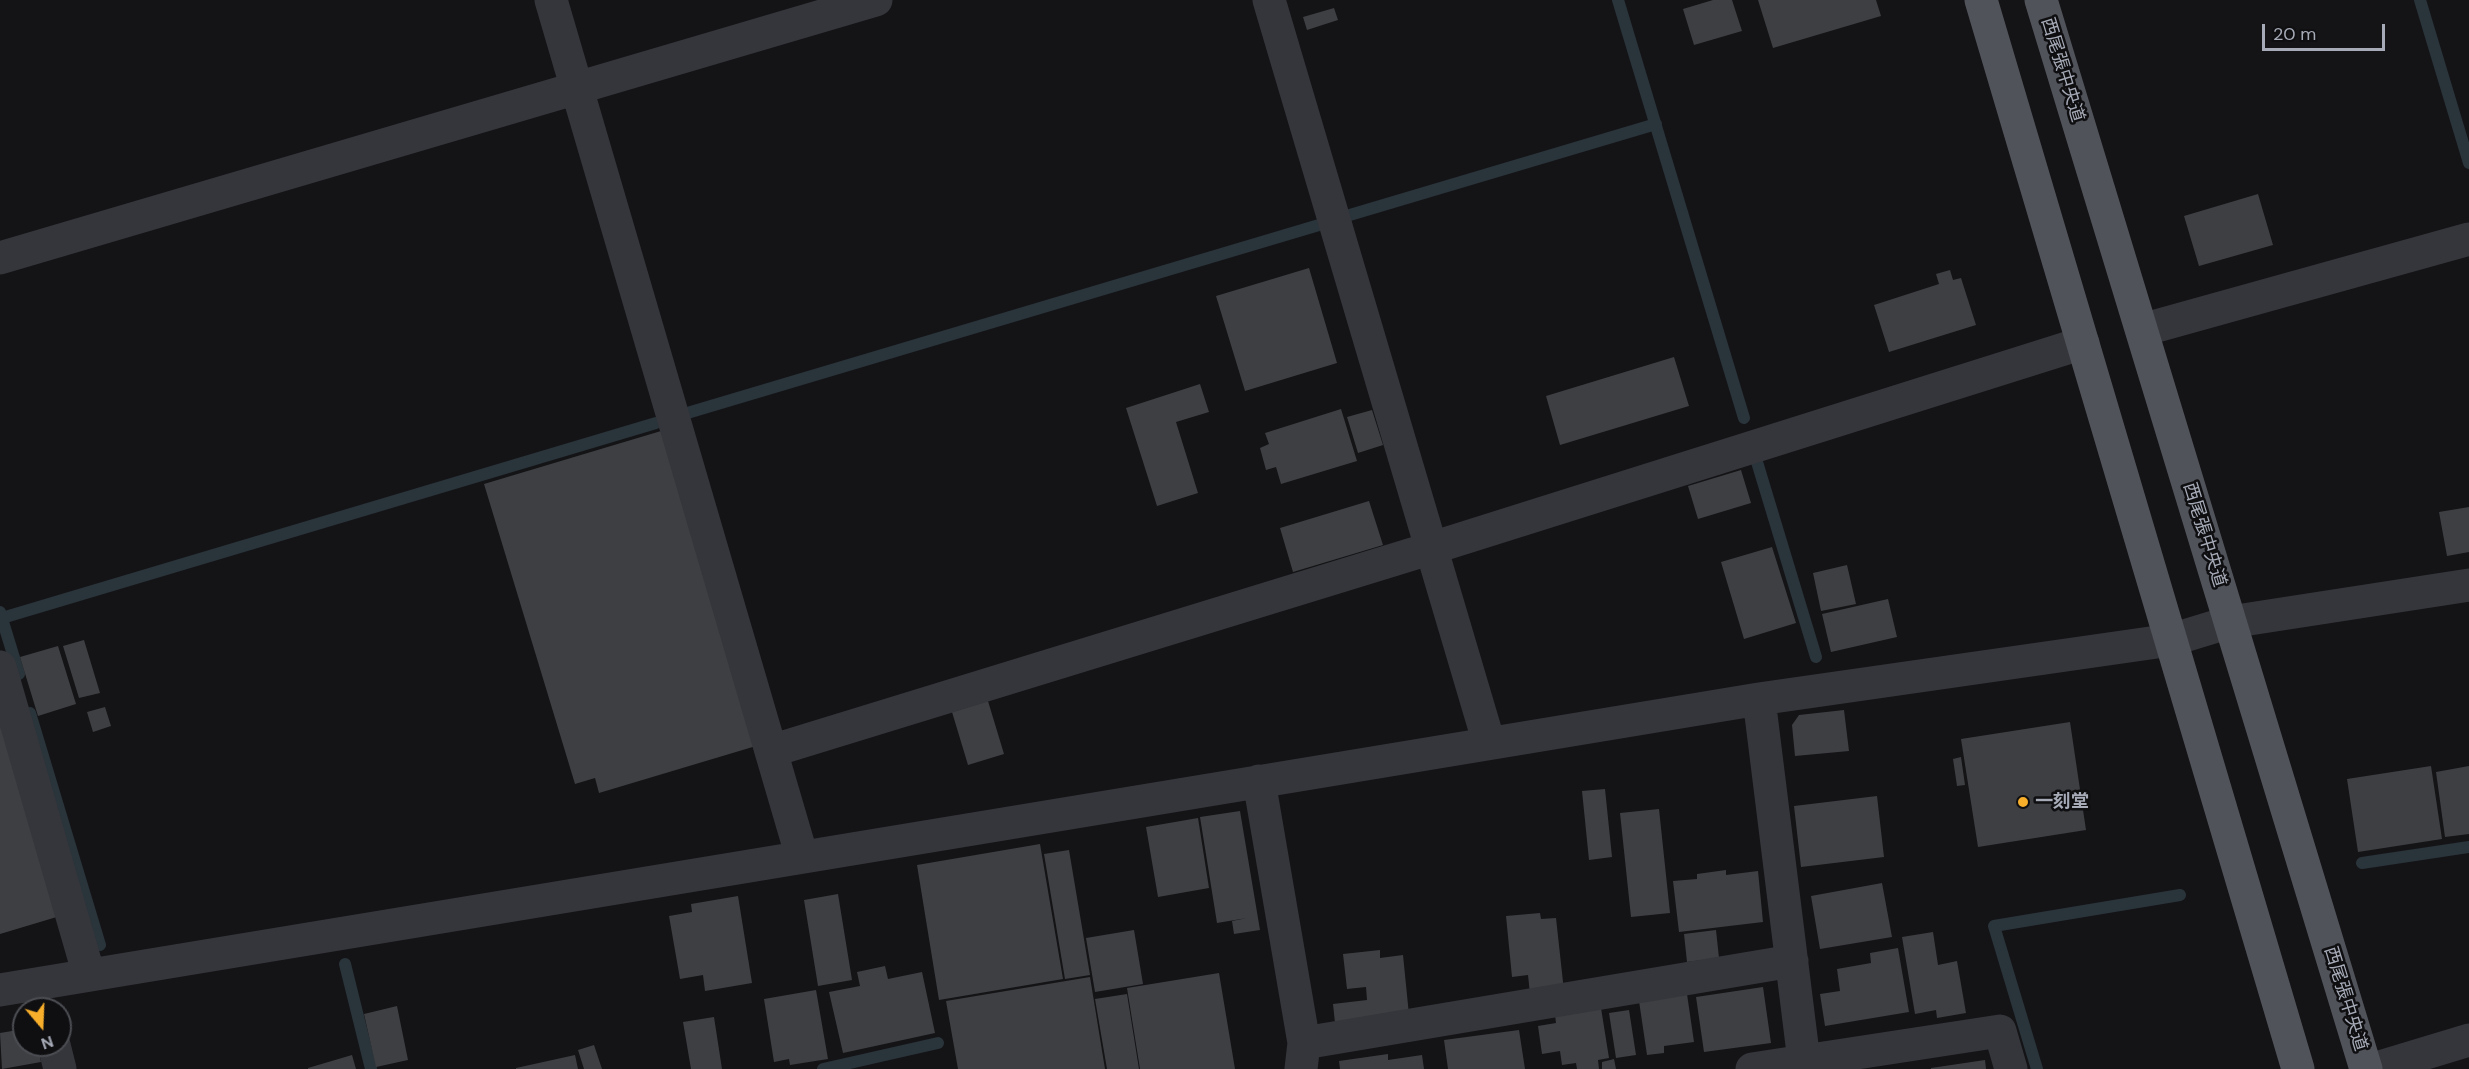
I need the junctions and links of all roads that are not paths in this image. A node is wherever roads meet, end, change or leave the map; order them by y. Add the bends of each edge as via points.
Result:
1 (551, 0) edge
2 (876, 0) edge
3 (1269, 0) edge
4 (1981, 0) edge
5 (2041, 0) edge
6 (578, 88) junction
7 (2469, 239) edge
8 (0, 258) edge
9 (2142, 330) junction
10 (2083, 343) junction
11 (1432, 548) junction
12 (2469, 585) edge
13 (2230, 621) junction
14 (2171, 640) junction
15 (0, 667) edge
16 (1759, 699) junction
17 (1490, 743) junction
18 (771, 751) junction
19 (1259, 781) junction
20 (802, 857) junction
21 (1792, 961) junction
22 (89, 975) junction
23 (0, 990) edge
24 (42, 996) edge
25 (2469, 1040) edge
26 (1303, 1056) edge
27 (1804, 1061) junction
28 (1752, 1069) edge
29 (2012, 1069) edge
30 (2298, 1069) edge
31 (2366, 1069) edge
32 (2373, 1069) edge

1 - 6 street
2 - 6 street
3 - 11 street
4 - 10 main road
5 - 9 main road, 西尾張中央道
6 - 8 street
6 - 18 street
7 - 9 street
9 - 13 main road, 西尾張中央道
10 - 11 street
10 - 14 main road
11 - 17 street
11 - 18 street
12 - 13 street
13 - 14 street
13 - 31 main road, 西尾張中央道
14 - 16 street
14 - 30 main road
15 - 22 street
16 - 17 street
16 - 21 street
17 - 19 street
18 - 20 street
19 - 20 street
19 - 26 street
20 - 22 street
21 - 26 street
21 - 27 street
22 - 24 street
23 - 24 street
25 - 32 street
27 - 28 street
27 - 29 street via 2000,1031

